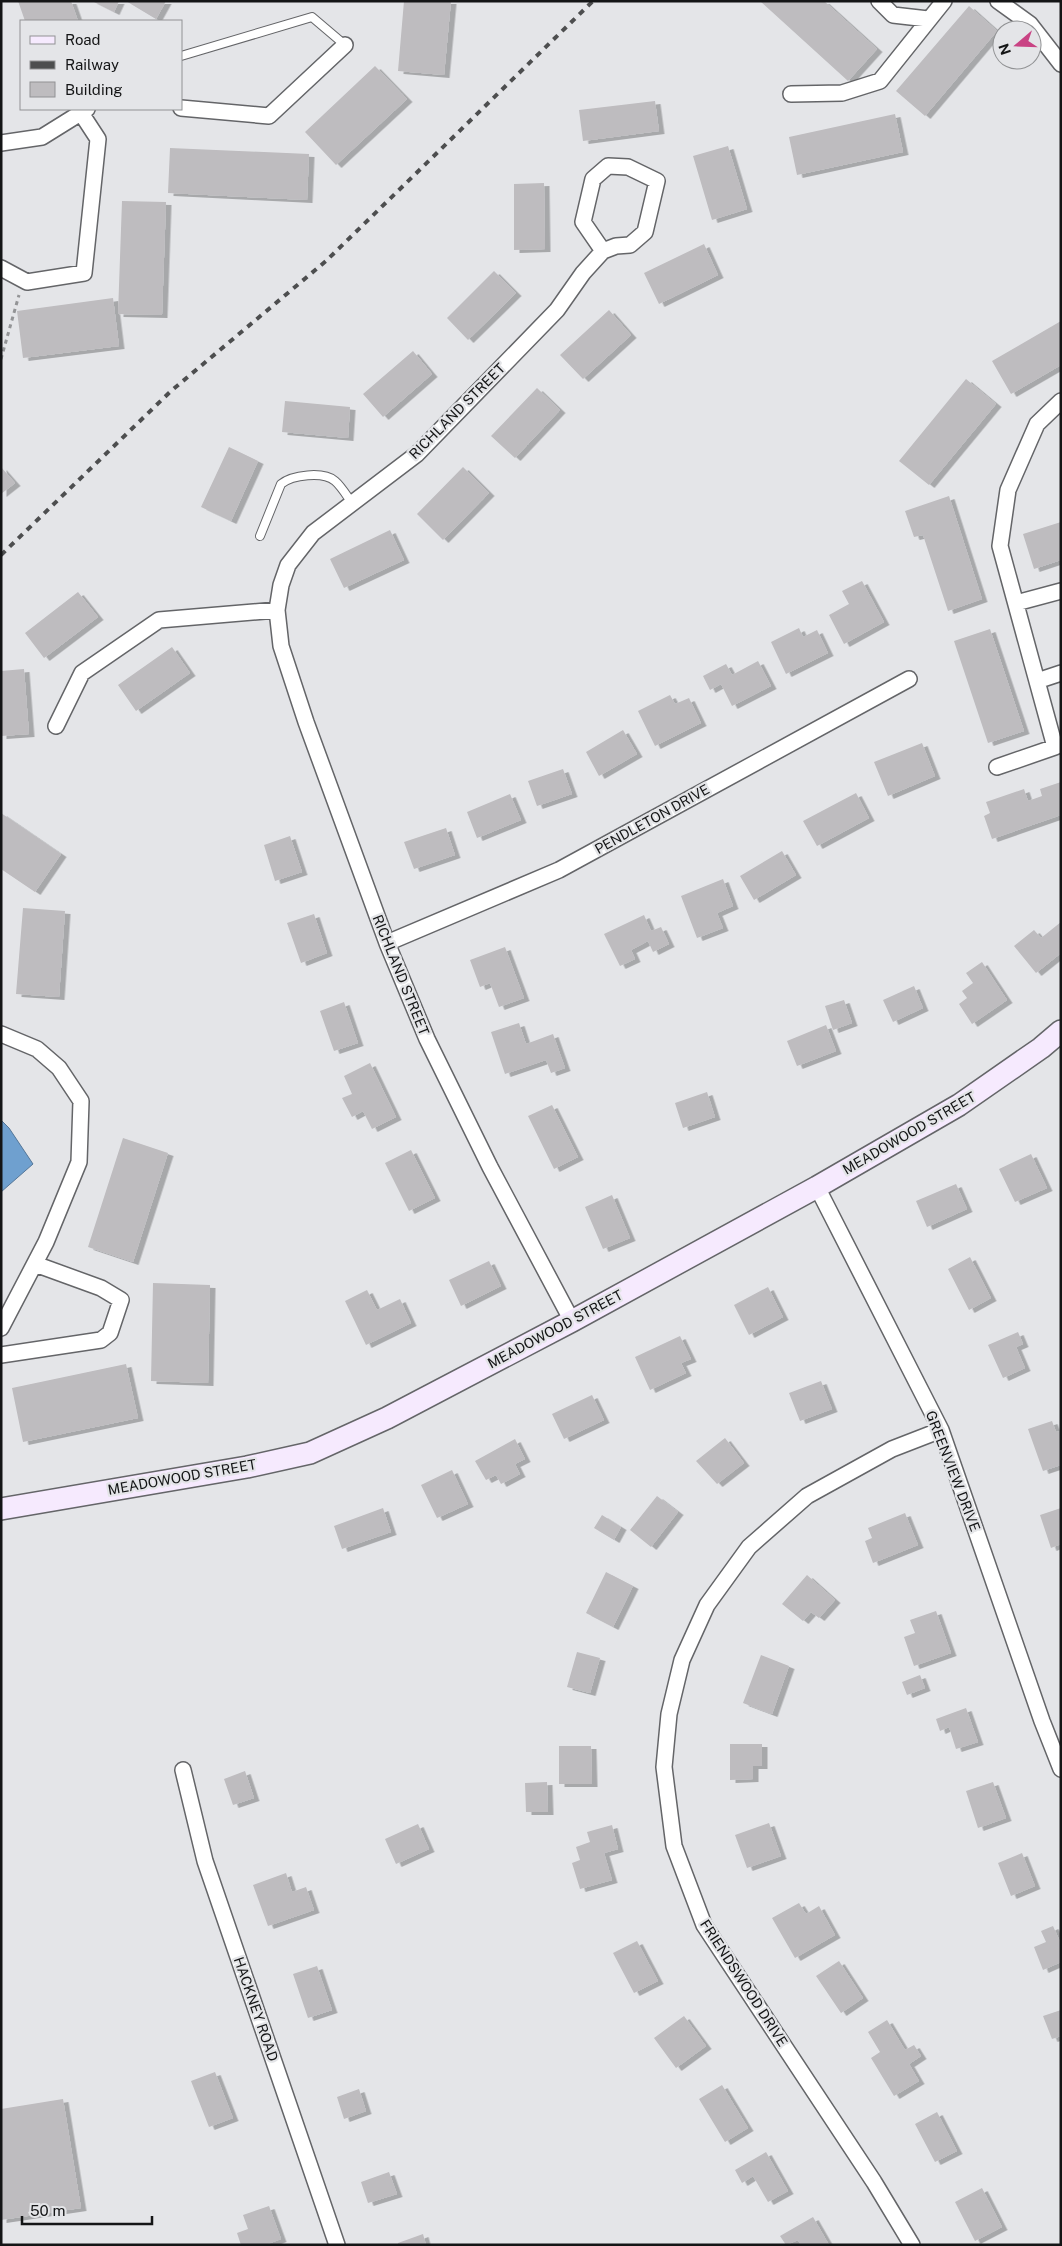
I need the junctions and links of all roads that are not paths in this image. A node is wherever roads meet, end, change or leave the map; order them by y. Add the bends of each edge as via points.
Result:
1 (879, 1) edge
2 (944, 1) edge
3 (1006, 3) edge
4 (928, 19) junction
5 (345, 45) joint
6 (182, 56) edge
7 (1061, 64) edge
8 (791, 94) dead end
9 (182, 108) edge
10 (84, 111) edge
11 (1, 143) edge
12 (603, 251) junction
13 (1, 268) edge
14 (1061, 401) edge
15 (352, 503) junction
16 (260, 536) dead end
17 (1061, 591) edge
18 (1016, 603) junction
19 (277, 610) junction
20 (1061, 673) edge
21 (909, 679) dead end
22 (1037, 681) junction
23 (56, 726) dead end
24 (997, 767) dead end
25 (388, 943) junction
26 (1061, 1031) edge
27 (1, 1034) edge
28 (816, 1187) junction
29 (35, 1264) junction
30 (572, 1321) junction
31 (1, 1328) edge
32 (1, 1355) edge
33 (940, 1430) junction
34 (1, 1509) edge
35 (1061, 1769) edge
36 (183, 1770) dead end
37 (337, 2245) edge
38 (912, 2245) edge

1 - 4 street via 893,14
2 - 4 street
3 - 7 street via 1030,24
4 - 8 street via 880,81 842,93
5 - 6 lane via 312,17
5 - 9 street via 269,116
10 - 11 street via 42,138
10 - 13 street via 98,139 84,273 27,282
12 - 12 street via 583,222 593,179 608,166 628,167 657,181 645,232 630,246 616,246
12 - 15 street, RICHLAND STREET via 557,310 417,454
14 - 18 street via 1036,424 1008,490 1000,546
15 - 16 lane via 328,477 288,478 281,484
15 - 19 street, RICHLAND STREET via 313,533 288,565
17 - 18 street
18 - 22 street
19 - 23 street via 159,620 82,674
19 - 25 street, RICHLAND STREET via 284,656
20 - 22 street
21 - 25 street, PENDLETON DRIVE via 559,870
22 - 24 street via 1055,747
25 - 30 street, RICHLAND STREET via 427,1039 490,1167
26 - 28 street, MEADOWOOD STREET via 959,1105
27 - 29 street via 37,1048 59,1068 81,1101 79,1162
28 - 30 street, MEADOWOOD STREET
28 - 33 street, GREENVIEW DRIVE
29 - 31 street
29 - 32 street via 102,1288 121,1300 110,1333 101,1340
30 - 34 street, MEADOWOOD STREET via 387,1418 310,1453 248,1467
33 - 35 street, GREENVIEW DRIVE
33 - 38 street, FRIENDSWOOD DRIVE via 892,1450 807,1496 749,1547 707,1605 682,1660 670,1714 664,1767 674,1846 704,1925
36 - 37 street, HACKNEY ROAD via 205,1861

